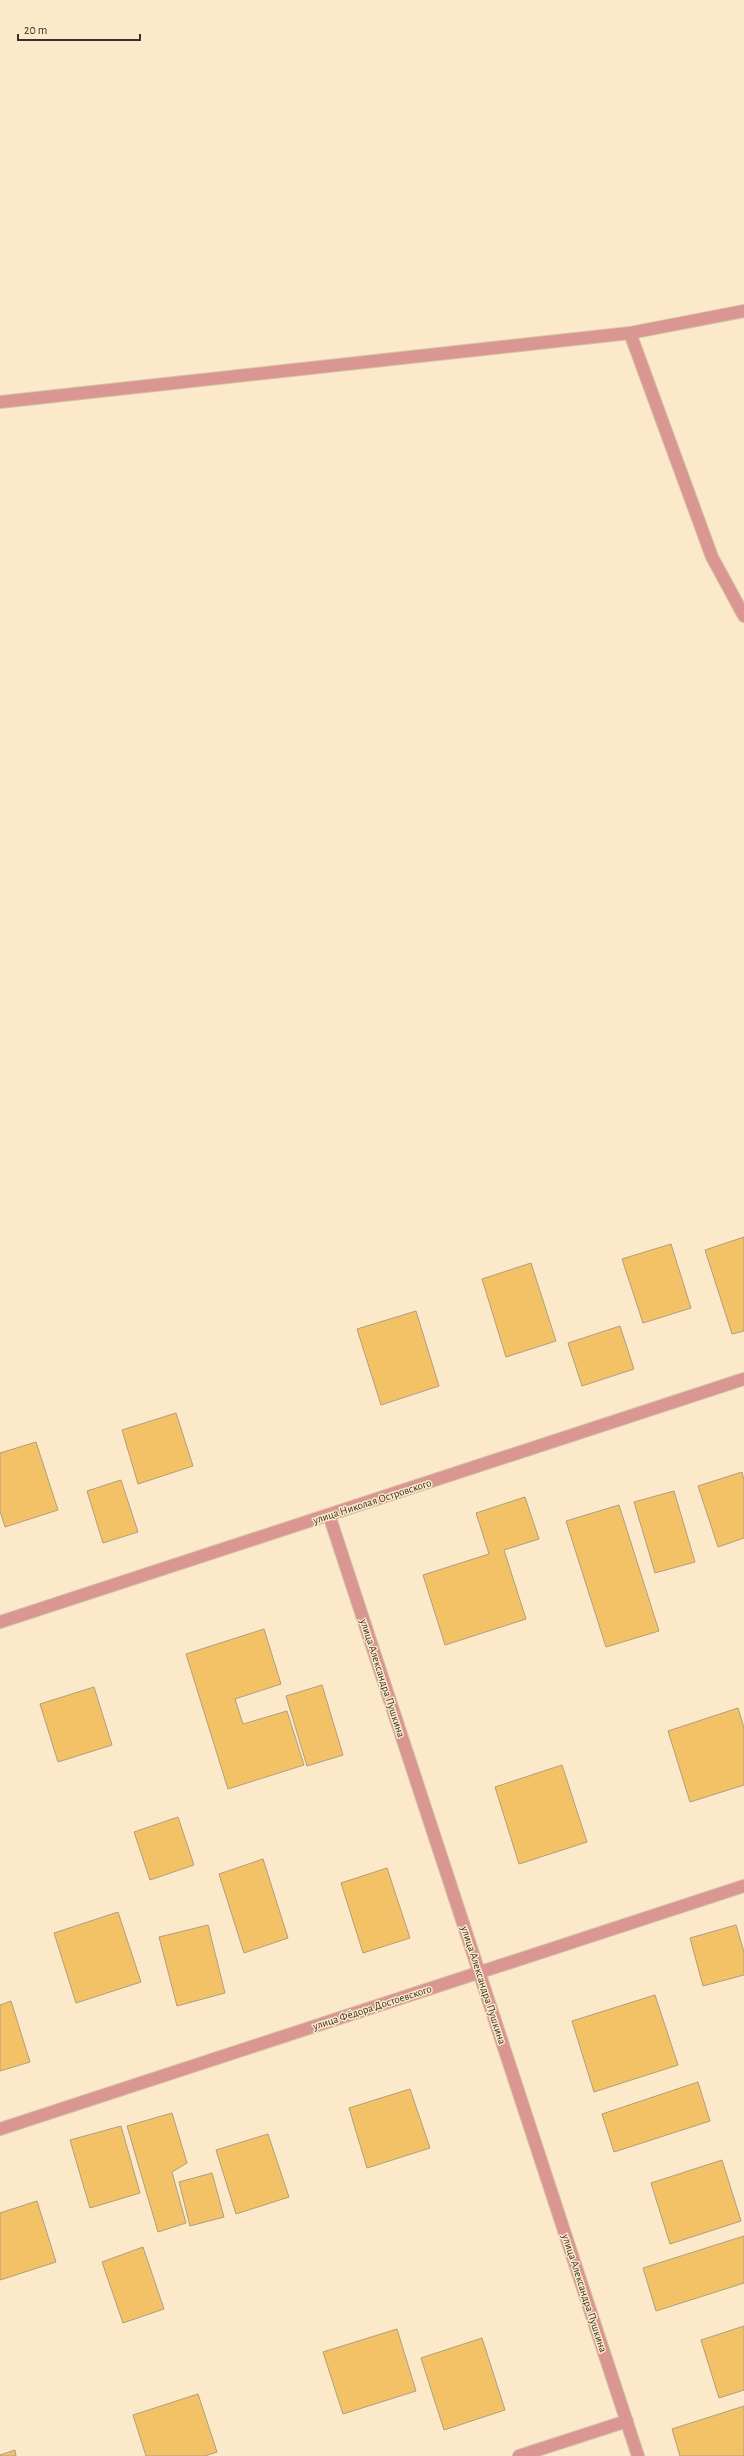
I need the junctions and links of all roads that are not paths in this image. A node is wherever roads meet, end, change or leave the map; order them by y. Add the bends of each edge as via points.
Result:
1 (744, 311) edge
2 (630, 332) junction
3 (0, 402) edge
4 (744, 616) edge
5 (744, 1379) edge
6 (329, 1515) junction
7 (0, 1622) edge
8 (744, 1886) edge
9 (480, 1972) junction
10 (0, 2128) edge
11 (627, 2421) junction
12 (519, 2456) edge
13 (638, 2456) edge

1 - 2 street
2 - 3 street
2 - 4 street via 712,557
5 - 6 street, улица Николая Островского
6 - 7 street, улица Николая Островского
6 - 9 street, улица Александра Пушкина
8 - 9 street, улица Фёдора Достоевского
9 - 10 street, улица Фёдора Достоевского
9 - 11 street, улица Александра Пушкина
11 - 12 street
11 - 13 street, улица Александра Пушкина

